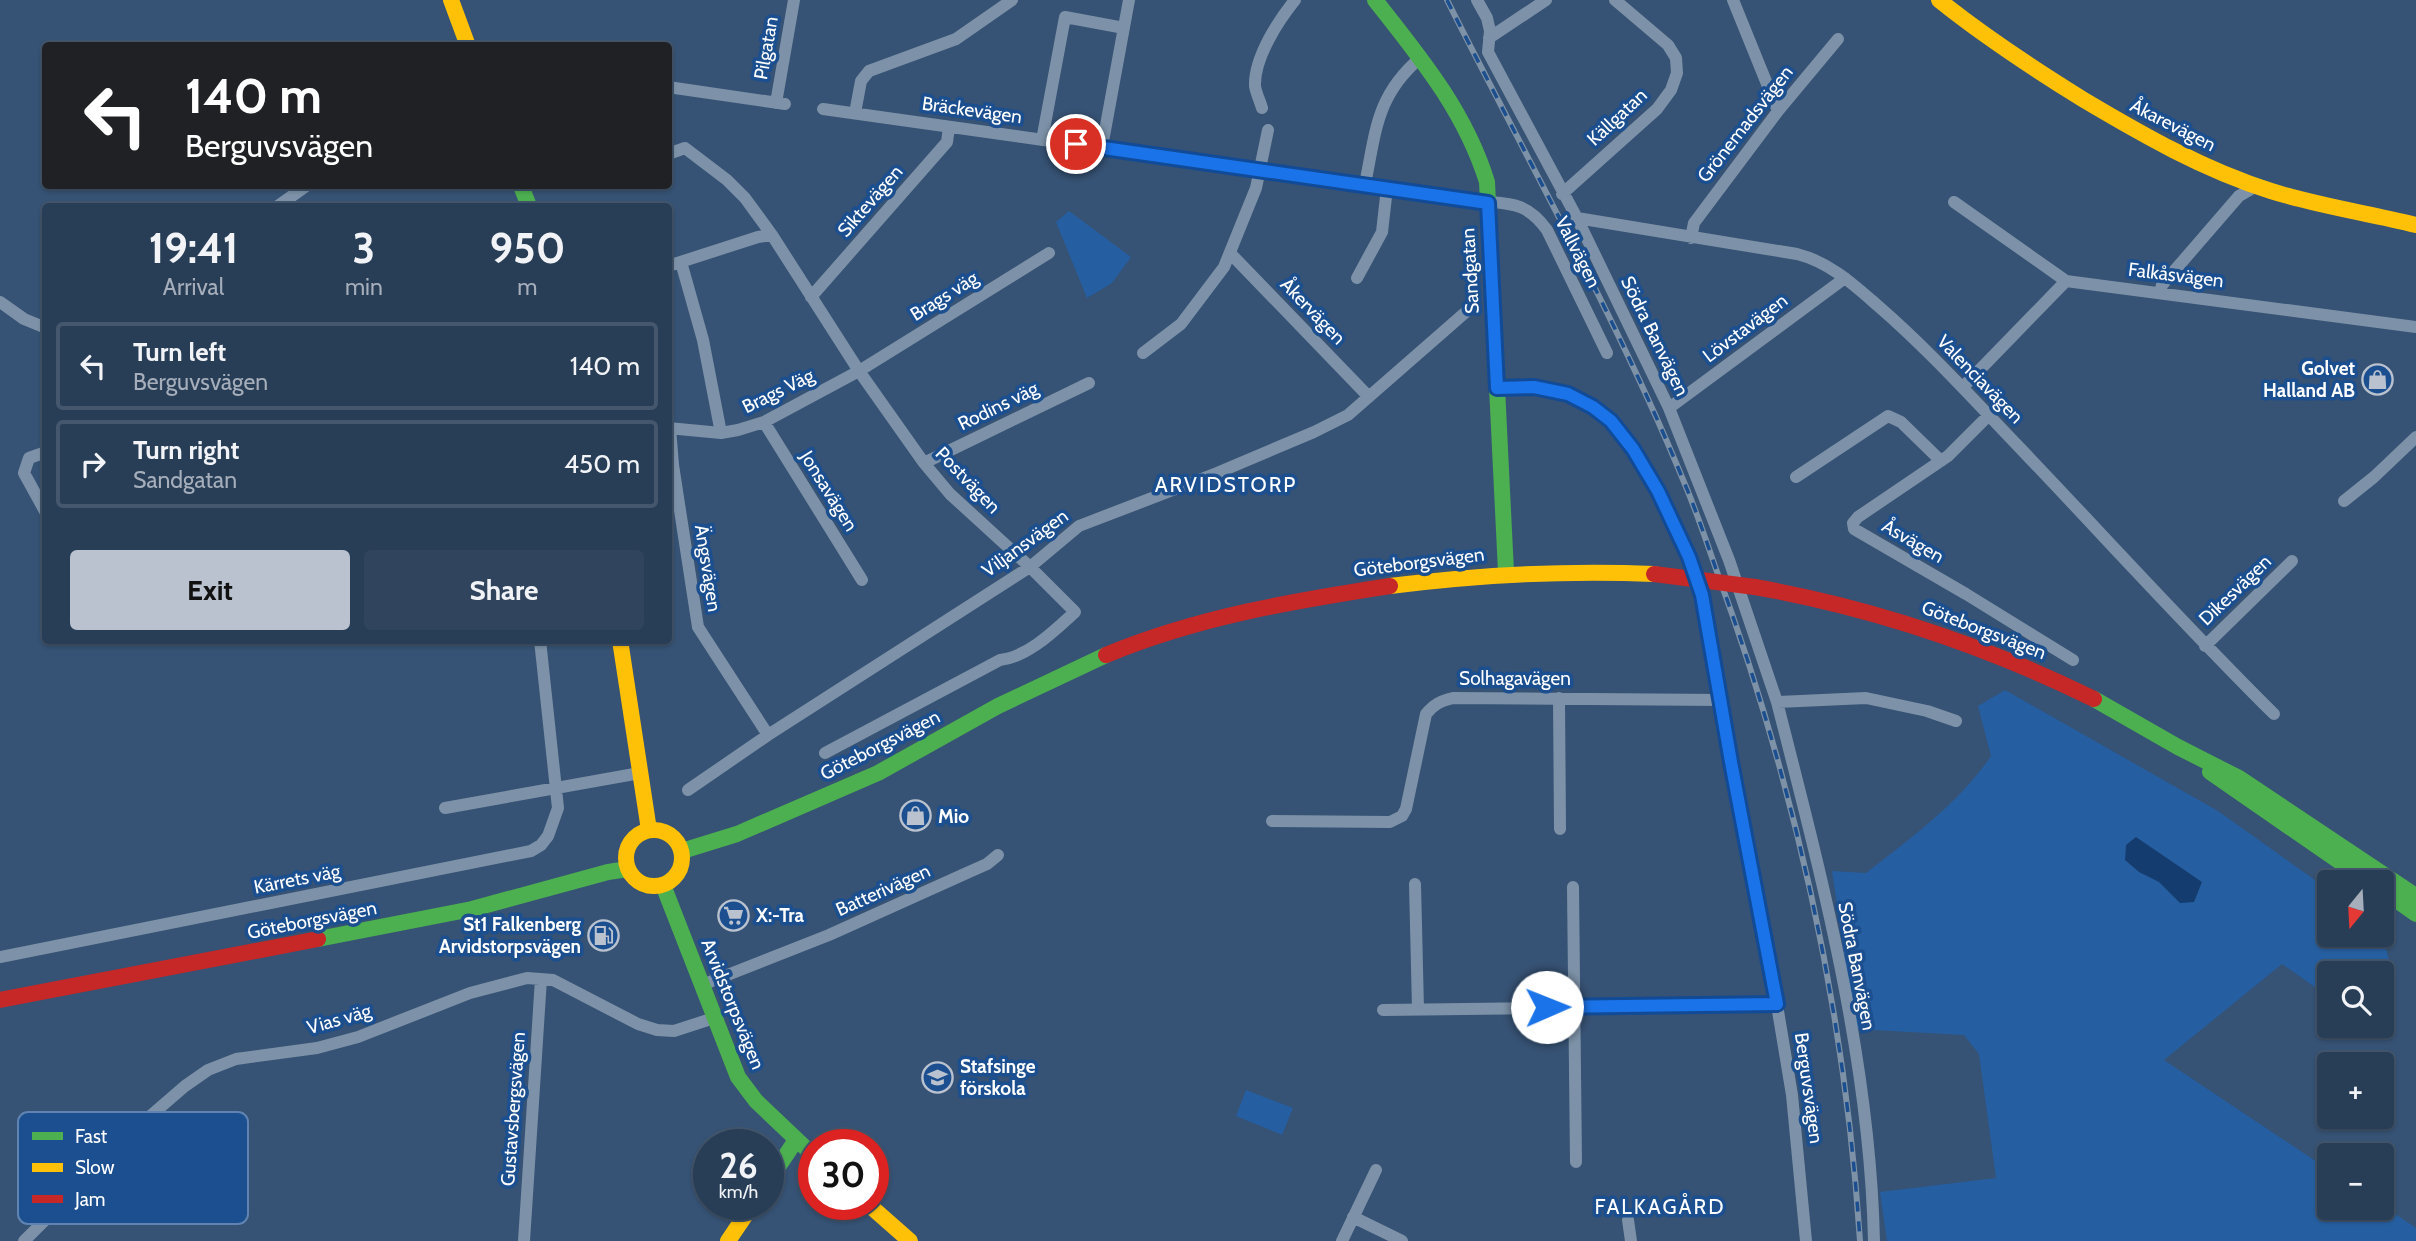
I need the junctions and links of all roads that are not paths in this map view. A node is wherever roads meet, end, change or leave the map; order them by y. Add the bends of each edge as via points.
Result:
1 (451, 0) edge
2 (794, 0) edge
3 (1013, 0) edge
4 (1129, 0) edge
5 (1295, 0) edge
6 (1376, 0) edge
7 (1477, 0) edge
8 (1546, 0) edge
9 (1615, 0) edge
10 (1733, 0) edge
11 (1939, 0) edge
12 (1124, 28) junction
13 (1489, 38) junction
14 (1838, 39) dead end
15 (467, 42) edge
16 (1420, 58) junction
17 (672, 89) edge
18 (1262, 108) dead end
19 (823, 109) dead end
20 (1778, 111) junction
21 (855, 113) junction
22 (949, 127) junction
23 (1268, 130) dead end
24 (1042, 140) junction
25 (1102, 147) junction
26 (672, 153) edge
27 (1261, 170) junction
28 (1365, 184) junction
29 (2258, 186) junction
30 (1387, 188) junction
31 (302, 189) edge
32 (1562, 194) junction
33 (1954, 202) dead end
34 (282, 203) edge
35 (1488, 203) junction
36 (1577, 218) junction
37 (2416, 225) edge
38 (772, 235) junction
39 (1691, 238) junction
40 (1049, 253) dead end
41 (1230, 253) junction
42 (675, 264) edge
43 (1357, 278) dead end
44 (1845, 278) junction
45 (2066, 281) junction
46 (2160, 293) junction
47 (811, 297) junction
48 (0, 302) edge
49 (1467, 311) dead end
50 (42, 326) edge
51 (2416, 327) edge
52 (1143, 353) dead end
53 (1607, 353) dead end
54 (859, 371) junction
55 (1089, 383) dead end
56 (1964, 386) junction
57 (1497, 388) junction
58 (1368, 397) junction
59 (1669, 408) junction
60 (1989, 415) junction
61 (764, 422) junction
62 (672, 428) edge
63 (721, 433) junction
64 (2416, 437) edge
65 (42, 453) edge
66 (672, 456) edge
67 (1941, 461) junction
68 (924, 463) junction
69 (1797, 477) dead end
70 (2344, 501) dead end
71 (42, 506) edge
72 (2292, 561) dead end
73 (1030, 567) junction
74 (1506, 572) junction
75 (862, 580) dead end
76 (540, 644) edge
77 (621, 644) edge
78 (2205, 646) junction
79 (2073, 660) dead end
80 (1559, 698) junction
81 (1721, 700) junction
82 (1777, 702) junction
83 (2274, 714) dead end
84 (1956, 721) dead end
85 (768, 735) junction
86 (2180, 748) junction
87 (825, 753) dead end
88 (640, 773) junction
89 (557, 789) junction
90 (688, 790) dead end
91 (445, 808) dead end
92 (1272, 821) dead end
93 (1560, 829) dead end
94 (649, 830) junction
95 (681, 851) junction
96 (998, 855) dead end
97 (628, 869) junction
98 (2351, 870) edge
99 (1415, 884) dead end
100 (663, 885) junction
101 (1573, 887) dead end
102 (2416, 896) edge
103 (2394, 898) edge
104 (2416, 914) edge
105 (0, 957) edge
106 (541, 979) junction
107 (702, 985) junction
108 (0, 1000) edge
109 (1777, 1004) junction
110 (1573, 1007) junction
111 (1418, 1009) junction
112 (1383, 1010) dead end
113 (713, 1018) junction
114 (155, 1112) edge
115 (796, 1140) joint
116 (784, 1158) edge
117 (1576, 1162) dead end
118 (1376, 1170) dead end
119 (1353, 1217) junction
120 (742, 1220) edge
121 (886, 1220) edge
122 (1628, 1220) dead end
123 (41, 1224) edge
124 (24, 1241) edge
125 (524, 1241) edge
126 (728, 1241) edge
127 (910, 1241) edge
128 (1342, 1241) edge
129 (1402, 1241) edge
130 (1631, 1241) edge
131 (1806, 1241) edge
132 (1874, 1241) edge

1 - 15 main road
2 - 17 street, Pilgatan via 780,104
3 - 21 street via 956,39 869,71 861,81
4 - 12 street
5 - 18 street via 1277,24 1258,69 1255,87
6 - 16 main road, Sandgatan
7 - 13 street, Södra Banvägen via 1487,18
8 - 13 street
9 - 32 street, Källgatan via 1668,45 1676,58 1677,73 1657,109
10 - 20 street
11 - 29 main road, Åkarevägen via 1974,29 2125,125 2206,167
12 - 24 street via 1065,17
12 - 25 street
13 - 32 street, Södra Banvägen via 1488,52
14 - 20 street, Grönemadsvägen
16 - 28 street via 1388,93 1379,114
16 - 35 main road, Sandgatan via 1476,145
19 - 21 street, Bräckevägen
20 - 39 street, Grönemadsvägen via 1694,223
21 - 22 street, Bräckevägen
22 - 24 street, Bräckevägen
22 - 47 street, Siktevägen via 947,142
23 - 27 street
24 - 25 street, Bräckevägen
25 - 27 street, Bräckevägen
26 - 38 street, Postvägen via 685,148 704,162 745,198
27 - 28 street, Bräckevägen
27 - 41 street
28 - 30 street, Bräckevägen
29 - 37 main road, Åkarevägen
29 - 46 street via 2239,196 2162,285
30 - 35 street, Bräckevägen
30 - 43 street via 1382,232
31 - 34 street
32 - 36 street, Södra Banvägen
33 - 45 street, Falkåsvägen
35 - 53 street, Vallvägen via 1508,203 1537,216
35 - 57 main road, Sandgatan
36 - 39 street, Valenciavägen
36 - 59 street, Södra Banvägen
38 - 42 street
38 - 47 street, Postvägen
39 - 44 street, Valenciavägen via 1812,257
40 - 54 street, Brags väg
41 - 52 street via 1181,324
41 - 58 street, Åkervägen
42 - 63 street via 703,340
44 - 56 street, Valenciavägen
44 - 59 street, Lövstavägen
45 - 46 street, Falkåsvägen
45 - 56 street
46 - 51 street, Falkåsvägen
47 - 54 street, Postvägen
48 - 50 street
49 - 58 street, Viljansvägen
54 - 61 street, Brags Väg
54 - 68 street, Postvägen
55 - 68 street, Rodins väg
56 - 60 street, Valenciavägen
57 - 74 main road, Sandgatan
57 - 81 street, Berguvsvägen via 1534,387 1568,394 1611,421 1633,449 1689,557 1702,595
58 - 73 street, Viljansvägen via 1348,415 1314,432 1079,526
59 - 82 street, Södra Banvägen via 1729,560
60 - 67 street, Åsvägen
60 - 78 street, Valenciavägen
61 - 63 street, Brags Väg
61 - 75 street, Jonsavägen
62 - 63 street, Brags Väg
64 - 70 street
65 - 71 street via 29,458 24,466
66 - 85 street, Ängsvägen via 698,627
67 - 69 street via 1901,422 1888,416
67 - 79 street, Åsvägen via 1858,517 1854,529
68 - 73 street, Postvägen via 950,494
72 - 78 street, Dikesvägen
73 - 85 street, Viljansvägen
73 - 87 street, Postvägen via 1075,612 1050,635 1013,659 1000,660
74 - 86 main road, Göteborgsvägen, bridge via 1654,574 1840,602 1965,643 2051,678
74 - 95 main road, Göteborgsvägen via 1365,588 1248,610 1139,642 998,706 878,772 710,845
76 - 89 street, Kärrets väg
77 - 88 main road
78 - 83 street, Valenciavägen
80 - 81 street, Solhagavägen
80 - 92 street, Solhagavägen via 1453,698 1434,705 1426,714 1406,809 1399,819
80 - 93 street
81 - 109 street, Berguvsvägen
82 - 84 street via 1866,698
82 - 132 street, Södra Banvägen via 1847,1003 1868,1133
85 - 90 street, Viljansvägen
86 - 98 main road, Göteborgsvägen
86 - 102 main road, Göteborgsvägen via 2238,777
88 - 89 street
88 - 94 main road
89 - 91 street
89 - 105 street, Kärrets väg via 554,824 541,845 531,851
94 - 95 main road via 667,833
94 - 97 main road via 628,846
95 - 100 main road via 679,872
96 - 107 street, Batterivägen via 829,935
97 - 100 main road via 642,884
97 - 108 main road, Göteborgsvägen via 459,912
99 - 111 street
100 - 107 main road, Arvidstorpsvägen
101 - 110 street
103 - 104 main road
106 - 113 street, Vias väg via 566,985 657,1030 674,1031
106 - 114 street, Vias väg via 527,978 470,993 358,1037 317,1048 236,1059 208,1070
106 - 125 street, Gustavsbergsvägen
107 - 113 main road, Arvidstorpsvägen
109 - 110 street
109 - 131 street, Berguvsvägen via 1792,1095
110 - 111 street
110 - 117 street
111 - 112 street
113 - 115 main road, Arvidstorpsvägen via 746,1089
115 - 116 main road
118 - 119 street
119 - 128 street
119 - 129 street
120 - 126 main road
121 - 127 main road
122 - 130 street
123 - 124 street, Vias väg

